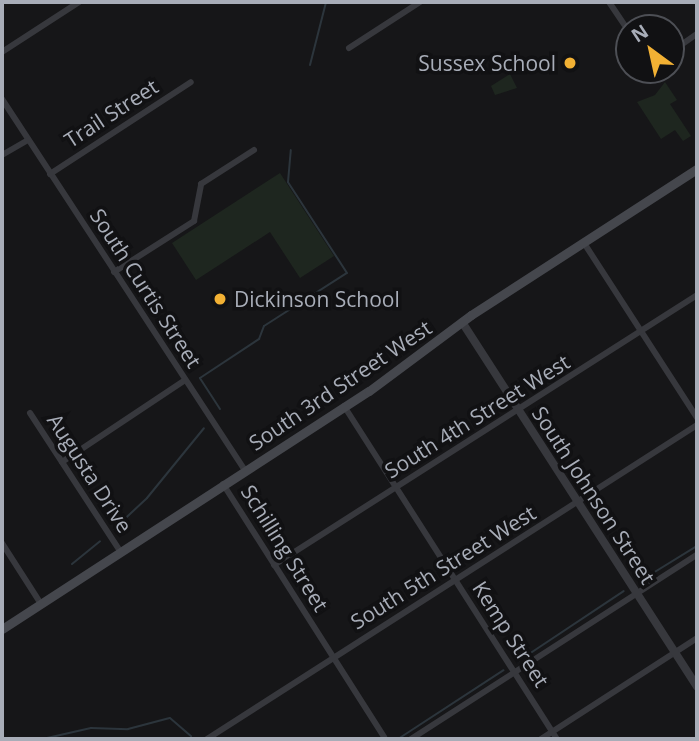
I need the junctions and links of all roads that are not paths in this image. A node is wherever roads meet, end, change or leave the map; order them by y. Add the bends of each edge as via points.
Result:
1 (79, 2) edge
2 (420, 2) edge
3 (349, 48) dead end
4 (2, 52) edge
5 (191, 82) dead end
6 (2, 99) edge
7 (28, 140) junction
8 (254, 150) dead end
9 (2, 155) edge
10 (697, 169) edge
11 (50, 174) junction
12 (584, 243) junction
13 (114, 272) junction
14 (697, 295) edge
15 (462, 322) junction
16 (641, 331) junction
17 (185, 380) junction
18 (344, 406) junction
19 (519, 411) junction
20 (30, 413) dead end
21 (697, 418) edge
22 (697, 425) edge
23 (62, 462) junction
24 (245, 471) junction
25 (223, 484) junction
26 (396, 489) junction
27 (578, 503) junction
28 (2, 543) edge
29 (120, 551) junction
30 (697, 555) edge
31 (274, 565) junction
32 (455, 580) junction
33 (637, 594) junction
34 (41, 604) junction
35 (2, 629) edge
36 (697, 638) edge
37 (674, 653) junction
38 (334, 657) junction
39 (515, 672) junction
40 (697, 687) edge
41 (553, 732) junction
42 (384, 737) dead end
43 (207, 739) edge
44 (411, 739) edge
45 (541, 739) edge
46 (558, 739) edge

1 - 4 street
2 - 3 street
5 - 11 street, Trail Street
6 - 7 street, South Curtis Street
7 - 9 street
7 - 11 street, South Curtis Street
8 - 13 street via 201,184 194,221
10 - 12 main road, South 3rd Street West
11 - 13 street, South Curtis Street
12 - 15 main road, South 3rd Street West
12 - 16 street
13 - 17 street, South Curtis Street
14 - 16 street, South 4th Street West
15 - 18 main road, South 3rd Street West
15 - 19 street, South Johnson Street
16 - 19 street, South 4th Street West
16 - 21 street
17 - 23 street
17 - 24 street, South Curtis Street
18 - 24 main road, South 3rd Street West
18 - 26 street, Kemp Street
19 - 26 street, South 4th Street West
19 - 27 street, South Johnson Street
20 - 23 street, Augusta Drive
22 - 27 street, South 5th Street West
23 - 29 street, Augusta Drive
24 - 25 main road, South 3rd Street West
25 - 29 main road, South 3rd Street West
25 - 31 street, Schilling Street
26 - 31 street, South 4th Street West
26 - 32 street, Kemp Street
27 - 32 street, South 5th Street West
27 - 33 street, South Johnson Street
28 - 34 street
29 - 34 main road, South 3rd Street West
30 - 33 street
31 - 38 street, Schilling Street
32 - 38 street, South 5th Street West
32 - 39 street, Kemp Street
33 - 37 street, South Johnson Street
33 - 39 street
34 - 35 main road, South 3rd Street West
36 - 37 street
37 - 40 street, South Johnson Street
37 - 41 street
38 - 42 street, Schilling Street
38 - 43 street, South 5th Street West
39 - 41 street, Kemp Street
39 - 44 street
41 - 45 street
41 - 46 street, Kemp Street

